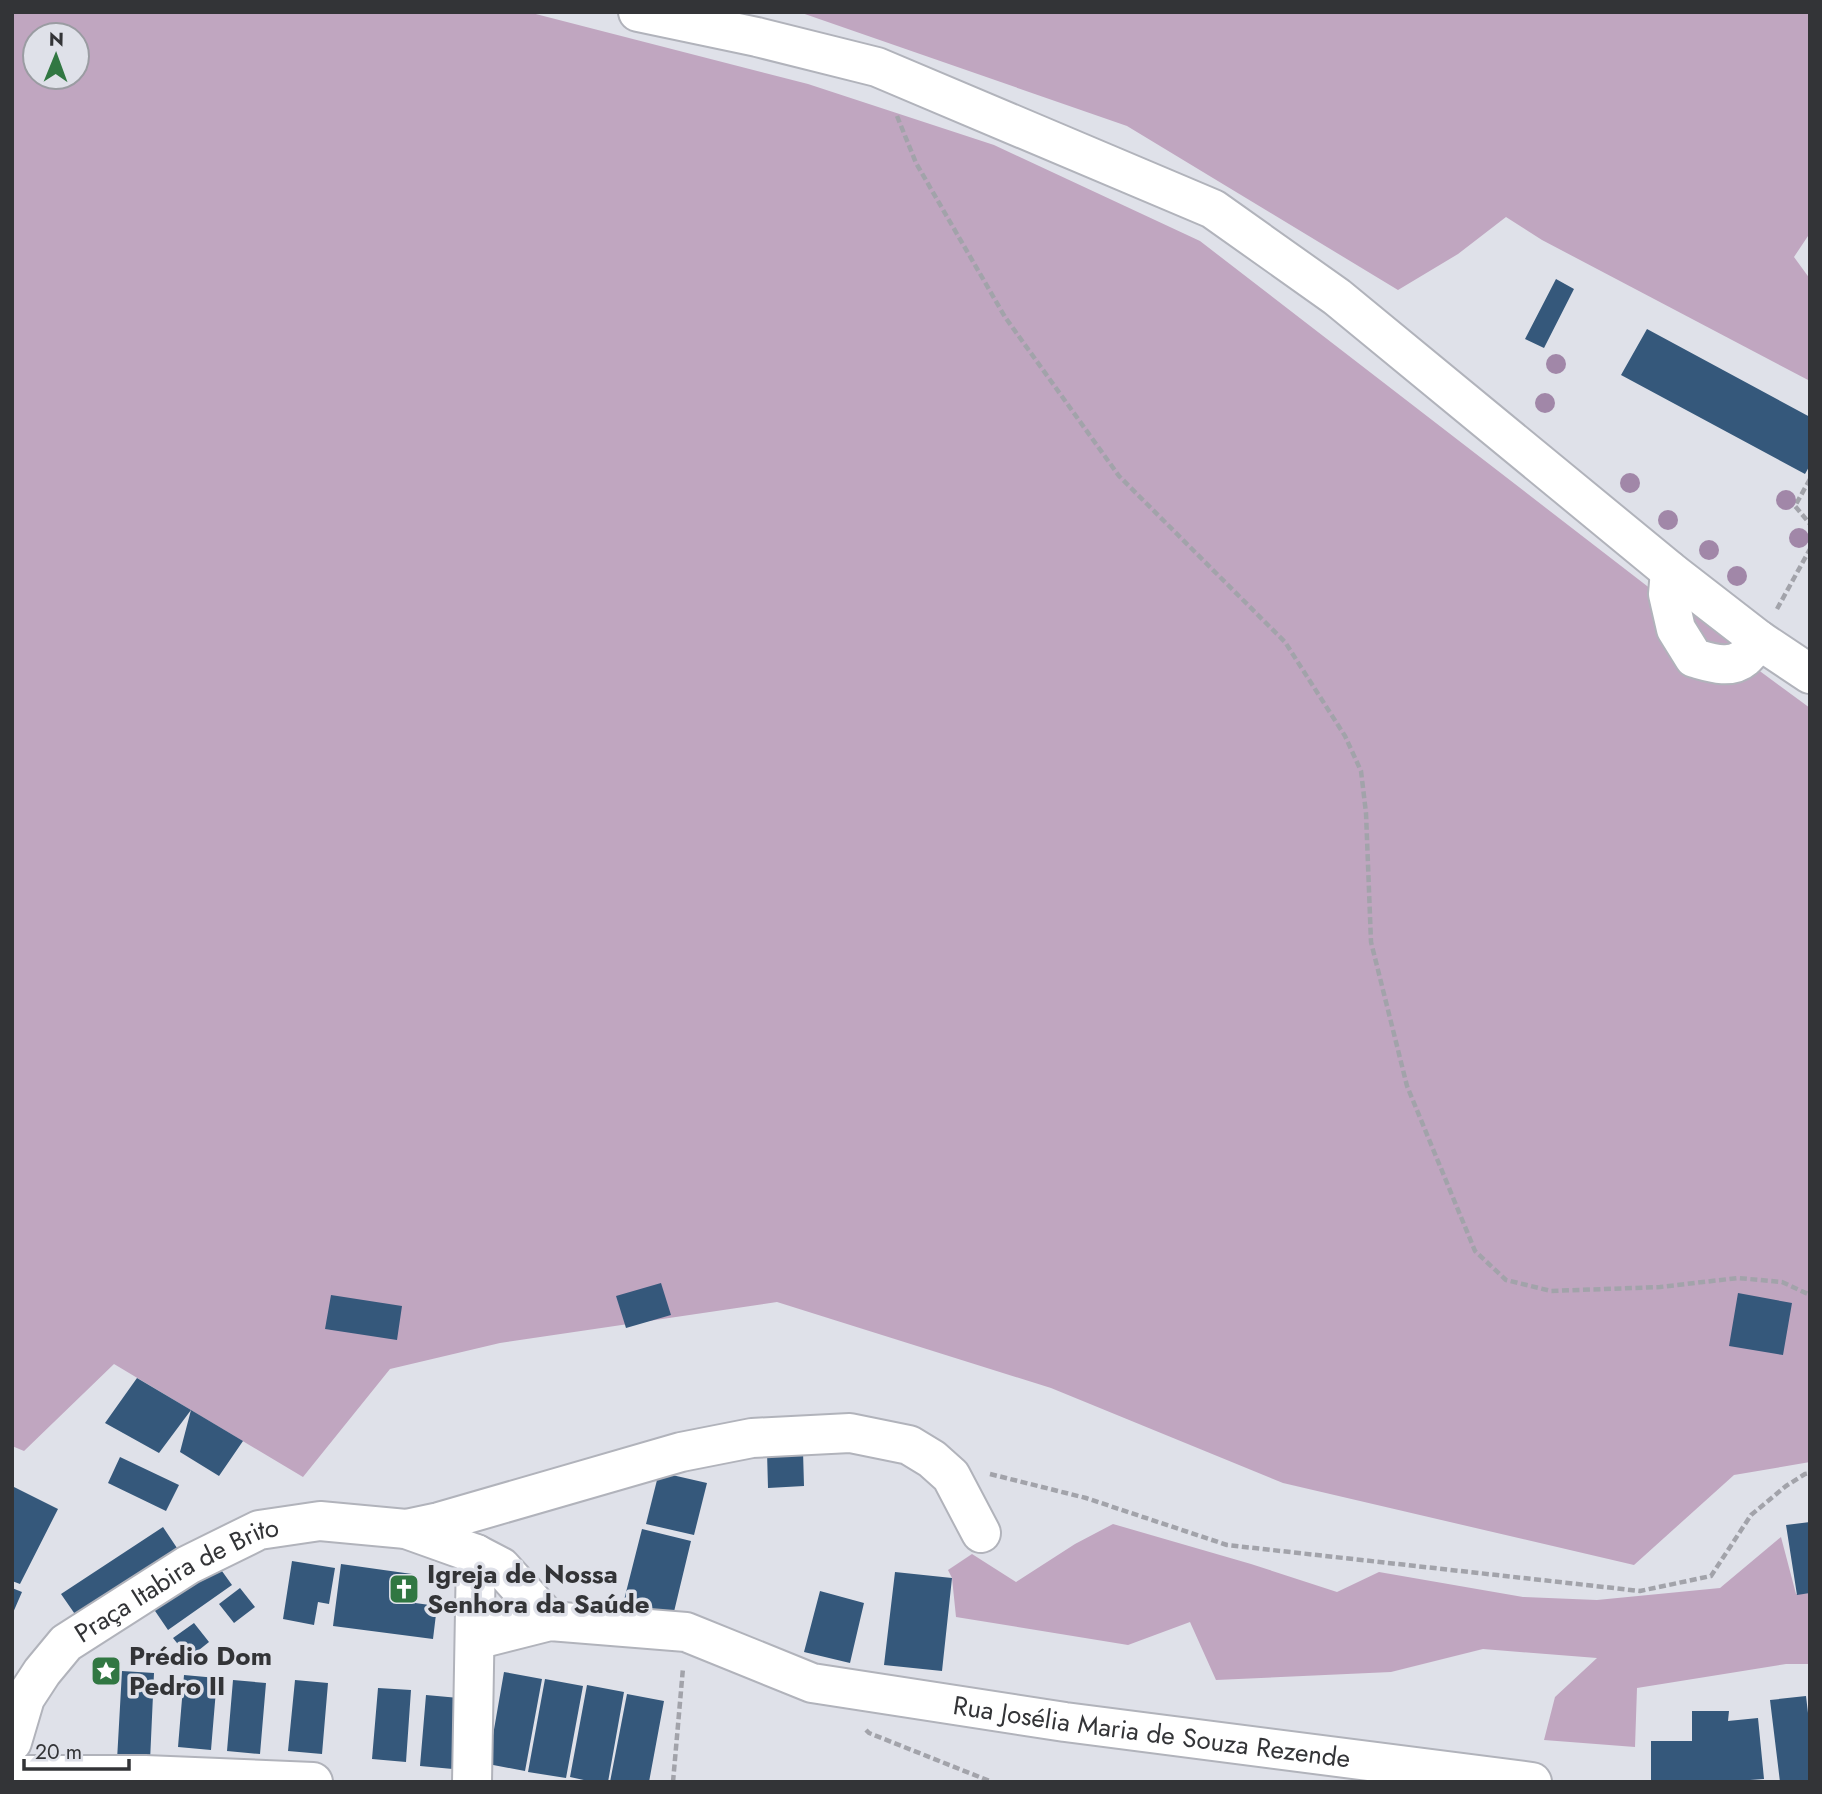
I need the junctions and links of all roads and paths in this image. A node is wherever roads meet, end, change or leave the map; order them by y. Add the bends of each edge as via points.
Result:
1 (638, 12) edge
2 (877, 67) junction
3 (1810, 479) edge
4 (1810, 524) edge
5 (1810, 550) edge
6 (1670, 570) junction
7 (1767, 627) junction
8 (1810, 674) edge
9 (1810, 1295) edge
10 (932, 1459) junction
11 (1810, 1473) edge
12 (406, 1529) junction
13 (981, 1533) dead end
14 (476, 1553) junction
15 (550, 1621) junction
16 (686, 1632) junction
17 (475, 1640) junction
18 (860, 1725) dead end
19 (12, 1742) edge
20 (12, 1775) edge
21 (313, 1782) edge
22 (472, 1782) edge
23 (673, 1782) edge
24 (992, 1782) edge
25 (1532, 1782) edge

1 - 2 street
2 - 6 street via 1213,209 1337,297
2 - 9 path via 916,163 1005,317 1119,476 1285,642 1345,736 1361,771 1371,942 1403,1073 1475,1251 1506,1280 1552,1291 1660,1287 1738,1278 1782,1282
3 - 4 path via 1796,506
5 - 7 path
6 - 7 street
6 - 7 street via 1668,594 1676,629 1694,658 1719,664 1743,660
7 - 8 street
10 - 11 path via 1086,1498 1227,1545 1640,1591 1711,1576 1751,1515
10 - 12 street via 909,1445 849,1433 752,1438 681,1451
10 - 13 street via 951,1476
12 - 14 street
12 - 19 street, Praça Itabira de Brito via 320,1521 259,1530 188,1565 66,1643 25,1698
14 - 15 street via 501,1567
14 - 17 street
15 - 16 street, Rua Josélia Maria de Souza Rezende
15 - 17 street, Rua Josélia Maria de Souza Rezende
16 - 23 path
16 - 25 street, Rua Josélia Maria de Souza Rezende via 813,1683 1065,1722
17 - 22 street
18 - 24 path via 869,1733
20 - 21 street

